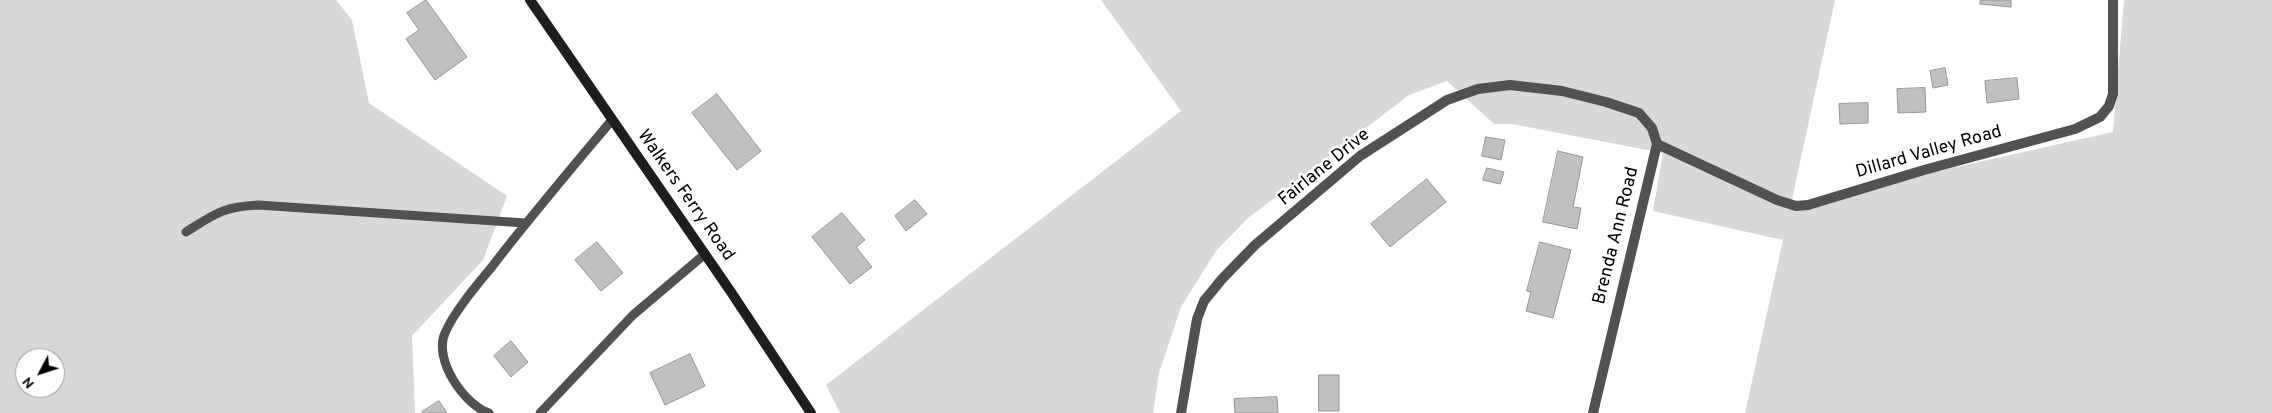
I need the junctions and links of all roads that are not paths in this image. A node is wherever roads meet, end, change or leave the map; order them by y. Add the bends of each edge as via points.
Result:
1 (530, 0) edge
2 (2113, 0) edge
3 (612, 120) junction
4 (1656, 144) junction
5 (525, 223) junction
6 (186, 232) dead end
7 (705, 254) junction
8 (489, 413) edge
9 (540, 413) edge
10 (811, 413) edge
11 (1181, 413) edge
12 (1593, 413) edge

1 - 3 street, Walkers Ferry Road
2 - 4 street, Dillard Valley Road via 2113,94 2100,118 2075,129 1796,206
3 - 5 lane
3 - 7 street, Walkers Ferry Road
4 - 11 street, Fairlane Drive via 1652,128 1639,113 1562,92 1510,85 1478,89 1447,100 1360,156 1255,245 1204,301 1190,352
4 - 12 street, Brenda Ann Road
5 - 6 lane via 258,204 221,210
5 - 8 lane via 444,334 442,357 458,388
7 - 9 lane via 633,315
7 - 10 street, Walkers Ferry Road

